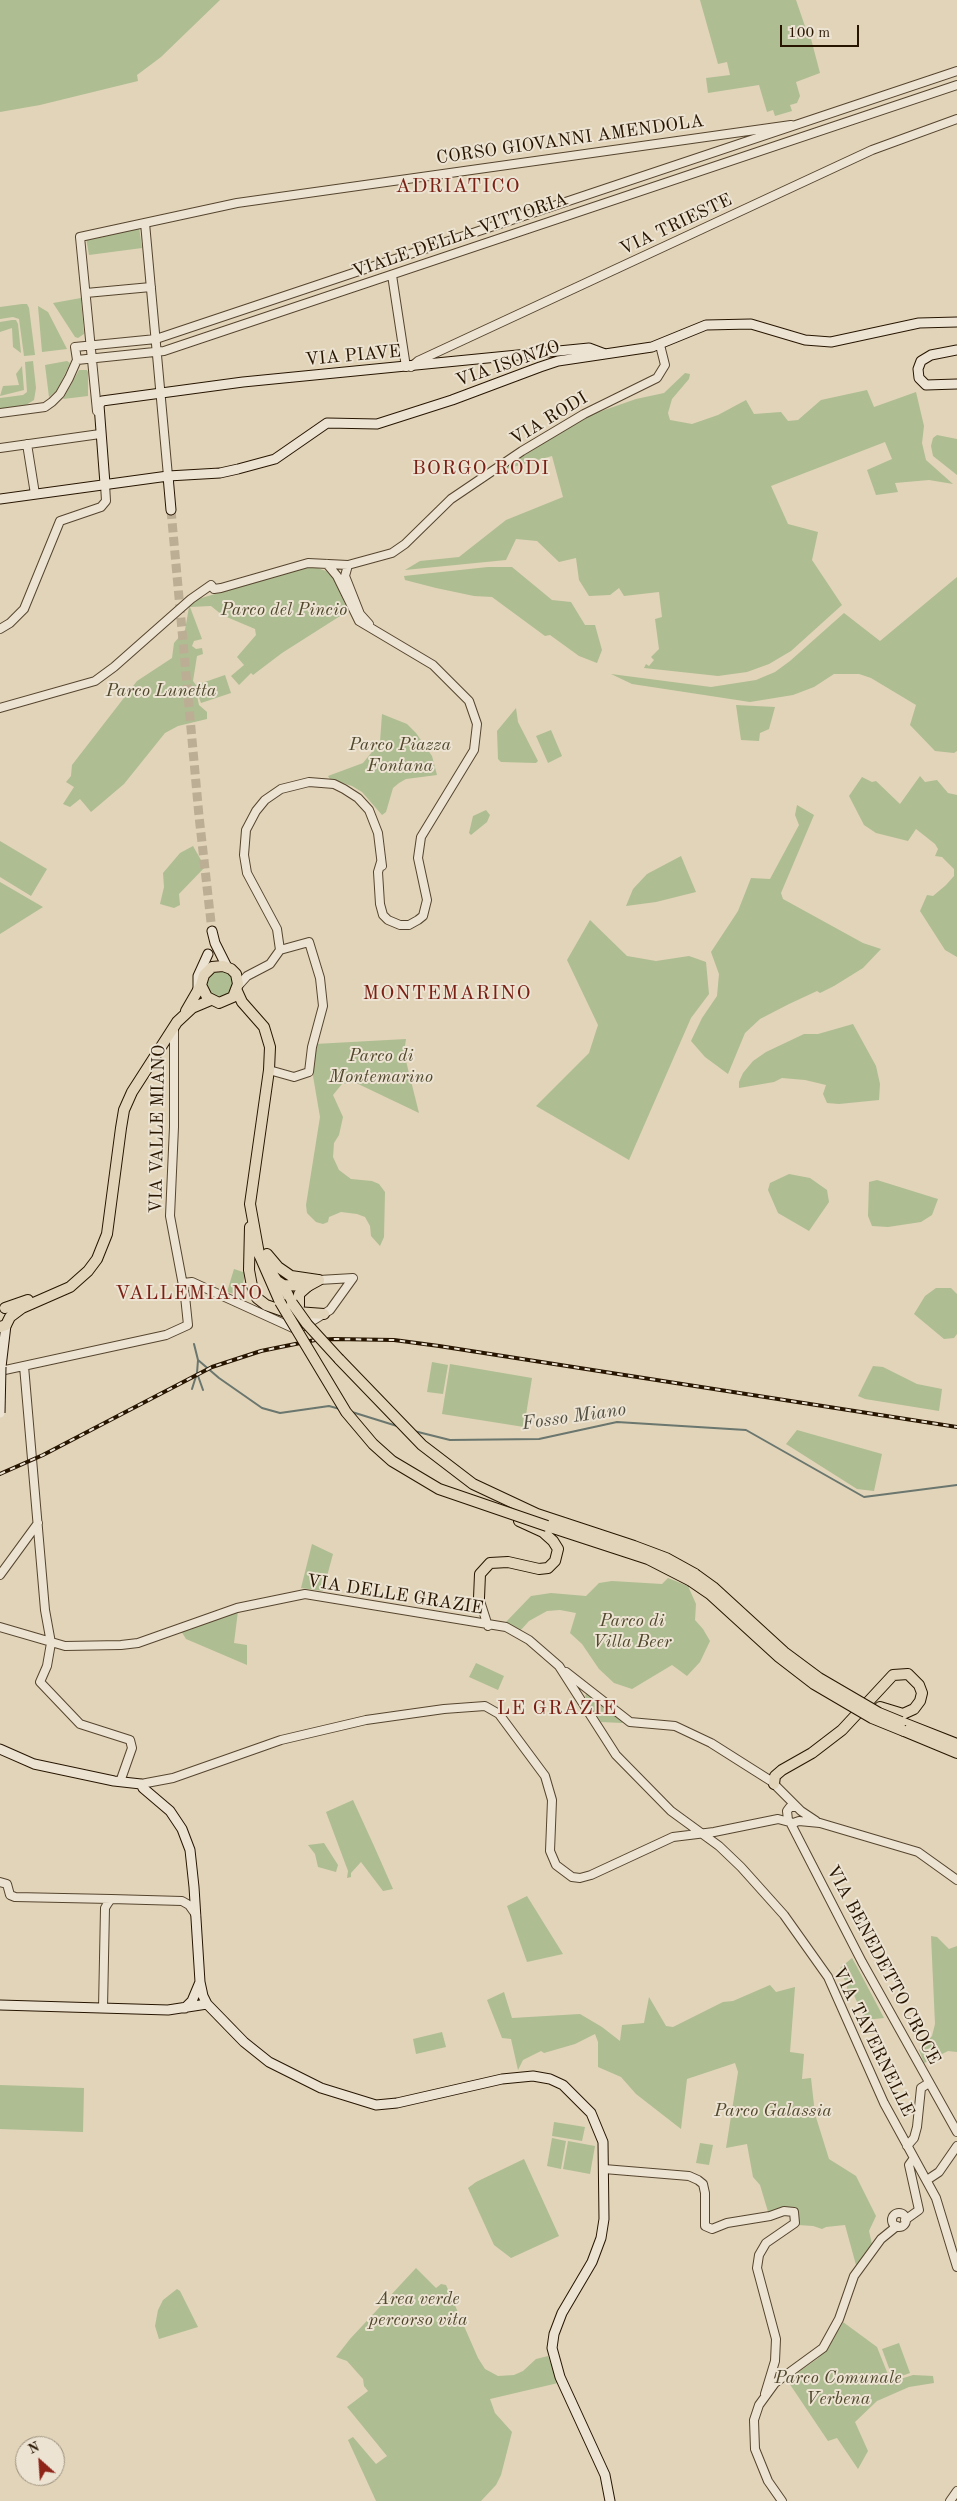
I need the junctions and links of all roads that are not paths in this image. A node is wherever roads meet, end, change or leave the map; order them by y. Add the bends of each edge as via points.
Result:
1 (957, 71) edge
2 (957, 85) edge
3 (957, 119) edge
4 (767, 131) junction
5 (772, 148) junction
6 (145, 223) junction
7 (392, 275) junction
8 (151, 287) junction
9 (86, 293) junction
10 (957, 322) edge
11 (91, 332) junction
12 (156, 339) junction
13 (92, 345) junction
14 (660, 345) junction
15 (75, 347) junction
16 (957, 350) edge
17 (157, 352) junction
18 (589, 352) junction
19 (93, 358) junction
20 (76, 360) junction
21 (408, 367) junction
22 (957, 384) edge
23 (160, 393) junction
24 (99, 400) junction
25 (0, 413) edge
26 (100, 438) junction
27 (28, 444) junction
28 (0, 448) edge
29 (168, 476) junction
30 (156, 477) junction
31 (104, 484) junction
32 (169, 493) junction
33 (34, 494) junction
34 (0, 499) edge
35 (171, 510) tunnel mouth
36 (328, 564) junction
37 (348, 565) junction
38 (345, 576) junction
39 (370, 626) junction
40 (0, 628) edge
41 (0, 708) edge
42 (280, 950) junction
43 (208, 954) junction
44 (230, 969) junction
45 (259, 970) junction
46 (206, 972) junction
47 (200, 988) junction
48 (238, 988) junction
49 (211, 1000) junction
50 (223, 1002) junction
51 (183, 1015) junction
52 (259, 1020) junction
53 (174, 1027) junction
54 (269, 1070) junction
55 (251, 1218) junction
56 (263, 1254) junction
57 (319, 1280) junction
58 (183, 1283) junction
59 (283, 1285) junction
60 (308, 1286) junction
61 (296, 1304) junction
62 (324, 1314) junction
63 (4, 1320) edge
64 (0, 1346) edge
65 (1, 1365) edge
66 (24, 1366) junction
67 (0, 1414) edge
68 (38, 1523) junction
69 (548, 1531) junction
70 (0, 1574) edge
71 (693, 1577) junction
72 (479, 1593) joint
73 (488, 1626) junction
74 (0, 1627) edge
75 (51, 1643) junction
76 (559, 1666) junction
77 (826, 1682) junction
78 (902, 1727) junction
79 (957, 1744) edge
80 (0, 1749) edge
81 (957, 1753) edge
82 (120, 1782) junction
83 (141, 1784) junction
84 (774, 1784) junction
85 (799, 1809) junction
86 (794, 1821) junction
87 (820, 1823) junction
88 (702, 1834) junction
89 (192, 1864) junction
90 (957, 1880) edge
91 (0, 1882) edge
92 (111, 1899) junction
93 (182, 1901) junction
94 (196, 1915) junction
95 (200, 1982) junction
96 (207, 2004) junction
97 (5, 2005) edge
98 (103, 2008) junction
99 (185, 2008) junction
100 (0, 2010) edge
101 (929, 2082) junction
102 (956, 2129) edge
103 (907, 2146) junction
104 (957, 2146) edge
105 (914, 2158) junction
106 (604, 2169) junction
107 (927, 2180) junction
108 (892, 2219) junction
109 (905, 2220) junction
110 (897, 2226) junction
111 (886, 2234) junction
112 (957, 2267) edge
113 (775, 2361) junction
114 (778, 2369) junction
115 (771, 2375) junction
116 (786, 2376) junction
117 (775, 2384) junction
118 (765, 2394) junction
119 (957, 2491) edge
120 (610, 2501) edge
121 (782, 2501) edge
122 (950, 2501) edge

1 - 4 street, CORSO GIOVANNI AMENDOLA
2 - 5 street, VIALE DELLA VITTORIA
3 - 21 street, VIA TRIESTE via 872,150
4 - 5 street
4 - 6 street, CORSO GIOVANNI AMENDOLA via 378,182 237,203
4 - 12 street, VIALE DELLA VITTORIA
5 - 7 street, VIALE DELLA VITTORIA
6 - 8 street
6 - 9 street via 80,237
7 - 17 street, VIALE DELLA VITTORIA
7 - 21 street
8 - 9 street
8 - 12 street
9 - 11 street
10 - 14 main road via 920,323 831,342 805,340 751,324 722,323 706,325
11 - 13 street
11 - 15 street
12 - 13 street, VIALE DELLA VITTORIA
12 - 17 street
13 - 15 street, VIALE DELLA VITTORIA
13 - 19 street
14 - 18 main road, VIA PIAVE via 607,354
14 - 37 street, VIA RODI via 666,366 658,378 584,414 522,451 451,499 406,544 392,553
15 - 20 street
16 - 22 main road via 931,355 921,361 918,369 919,378 926,385
17 - 19 street, VIALE DELLA VITTORIA
17 - 23 street
18 - 21 main road, VIA PIAVE
18 - 29 main road, VIA ISONZO via 540,366 378,424 327,423 286,453 265,462 220,473
19 - 20 street, VIALE DELLA VITTORIA
19 - 24 street
20 - 25 street via 60,394 45,407
21 - 23 main road, VIA PIAVE
23 - 24 main road, VIA PIAVE
23 - 29 street
24 - 26 main road
26 - 27 street
26 - 31 main road
27 - 28 street
27 - 33 street
29 - 30 main road, VIA ISONZO
29 - 32 main road
30 - 31 main road, VIA ISONZO
30 - 32 main road
31 - 33 main road, VIA ISONZO
31 - 40 street via 106,501 101,507 68,518 57,526 24,609 10,624
32 - 35 main road
33 - 34 main road, VIA ISONZO
36 - 37 street, VIA RODI
36 - 38 street
36 - 39 street via 356,617
36 - 41 street, VIA RODI via 308,563 221,588 214,589 211,585 190,599 95,681
37 - 38 street
38 - 39 street via 360,614
39 - 42 street via 433,665 464,694 474,712 476,742 421,836 418,858 427,900 423,916 409,925 388,920 380,904 383,873 378,833 369,810 358,798 334,784 309,782 276,791 265,800 246,830 244,855 277,929
42 - 45 street via 270,964
42 - 54 street via 309,942 320,978 322,1006 312,1047 310,1072 294,1077
43 - 44 main road via 212,933
43 - 46 main road
43 - 47 main road via 198,976
44 - 45 street
44 - 46 main road via 217,966
44 - 48 main road
45 - 48 street via 243,978
46 - 47 main road
47 - 49 main road
47 - 51 main road
48 - 50 main road via 233,997
48 - 52 main road via 242,1002
49 - 50 main road
49 - 51 main road
50 - 52 main road
51 - 53 main road
52 - 54 main road via 268,1036
53 - 58 street, VIA VALLE MIANO via 170,1216
53 - 63 main road via 143,1073 124,1110 108,1234 97,1259 75,1283 21,1306
54 - 55 main road via 251,1192
55 - 56 main road
55 - 62 main road via 249,1270 257,1298 283,1311
56 - 57 main road via 292,1276
56 - 59 main road via 277,1281
56 - 69 main road, bridge via 280,1302 346,1412 373,1444 409,1473 431,1485
57 - 60 main road
57 - 62 street via 353,1278
58 - 62 street via 192,1282 293,1328 304,1326
58 - 66 street, VIA VALLE MIANO via 189,1321 185,1328 116,1347
59 - 60 main road
59 - 61 main road
60 - 61 main road via 299,1294
61 - 71 main road, bridge via 307,1324 392,1416 441,1461 473,1484 537,1514 666,1558
63 - 65 main road
64 - 65 main road
65 - 66 street
65 - 67 main road, bridge
66 - 68 street
68 - 70 street
68 - 75 street
69 - 71 main road via 648,1559
69 - 72 main road via 558,1554 548,1568 508,1562 486,1565 480,1574
71 - 77 main road, bridge via 713,1587 784,1652
71 - 78 main road, bridge via 779,1657 814,1684 872,1718
72 - 73 street
73 - 75 street, VIA DELLE GRAZIE via 298,1594 237,1608 138,1642 77,1647
73 - 76 street, VIA DELLE GRAZIE via 506,1627 529,1640
74 - 75 street, VIA DELLE GRAZIE
75 - 82 street via 40,1682 80,1724 130,1740 132,1748
76 - 84 street via 630,1722 668,1724 688,1731
76 - 88 street, VIA DELLE GRAZIE via 616,1754 671,1810
77 - 78 main road, bridge
77 - 84 main road, bridge via 880,1707 903,1714 914,1709 922,1693 908,1674 894,1675 842,1730 779,1772
78 - 79 main road
78 - 81 main road
80 - 82 main road via 34,1764
82 - 83 main road
83 - 88 street via 173,1778 281,1740 366,1720 485,1706 499,1714 546,1776 552,1800 550,1851 556,1865 568,1875 586,1877 673,1837
83 - 89 main road via 178,1821 187,1840
84 - 85 street
85 - 86 street
85 - 86 street via 790,1807 787,1811
85 - 87 street
86 - 87 street
86 - 88 street via 771,1820
86 - 101 street, VIA BENEDETTO CROCE via 862,1962
87 - 90 street via 918,1852
88 - 103 street, VIA TAVERNELLE via 736,1862 777,1908 828,1977 884,2103
89 - 93 street via 189,1869 191,1894
89 - 94 main road
91 - 92 street via 7,1884 10,1895 15,1898
92 - 93 street
92 - 98 street via 105,1908
93 - 94 street via 190,1905
94 - 95 main road
95 - 96 main road
95 - 99 main road via 192,2001
96 - 99 main road
96 - 106 main road via 269,2062 321,2088 368,2104 397,2103 516,2077 550,2080 572,2092 591,2113 603,2142
97 - 98 main road
97 - 100 main road
98 - 99 main road
101 - 102 street, VIA BENEDETTO CROCE
101 - 103 street via 921,2088 917,2127
103 - 105 street, VIA TAVERNELLE
104 - 107 street via 939,2172
105 - 107 street, VIA TAVERNELLE
105 - 109 street via 909,2165 919,2210
106 - 113 street via 689,2176 698,2180 703,2184 705,2193 705,2226 712,2229 726,2223 790,2210 794,2212 795,2223 766,2243 758,2255 757,2268 776,2339
106 - 120 main road via 601,2238 592,2262 562,2313 552,2348 560,2377 605,2476
107 - 112 street, VIA TAVERNELLE via 945,2221
108 - 109 street via 898,2213 903,2214
108 - 110 street
108 - 111 street
109 - 110 street via 903,2225
110 - 111 street
111 - 116 street via 854,2276 826,2343
113 - 114 street
113 - 115 street
114 - 116 street
114 - 117 street
115 - 117 street
115 - 118 street
116 - 117 street
117 - 118 street
118 - 121 street via 754,2420 754,2449 768,2481
119 - 122 street

